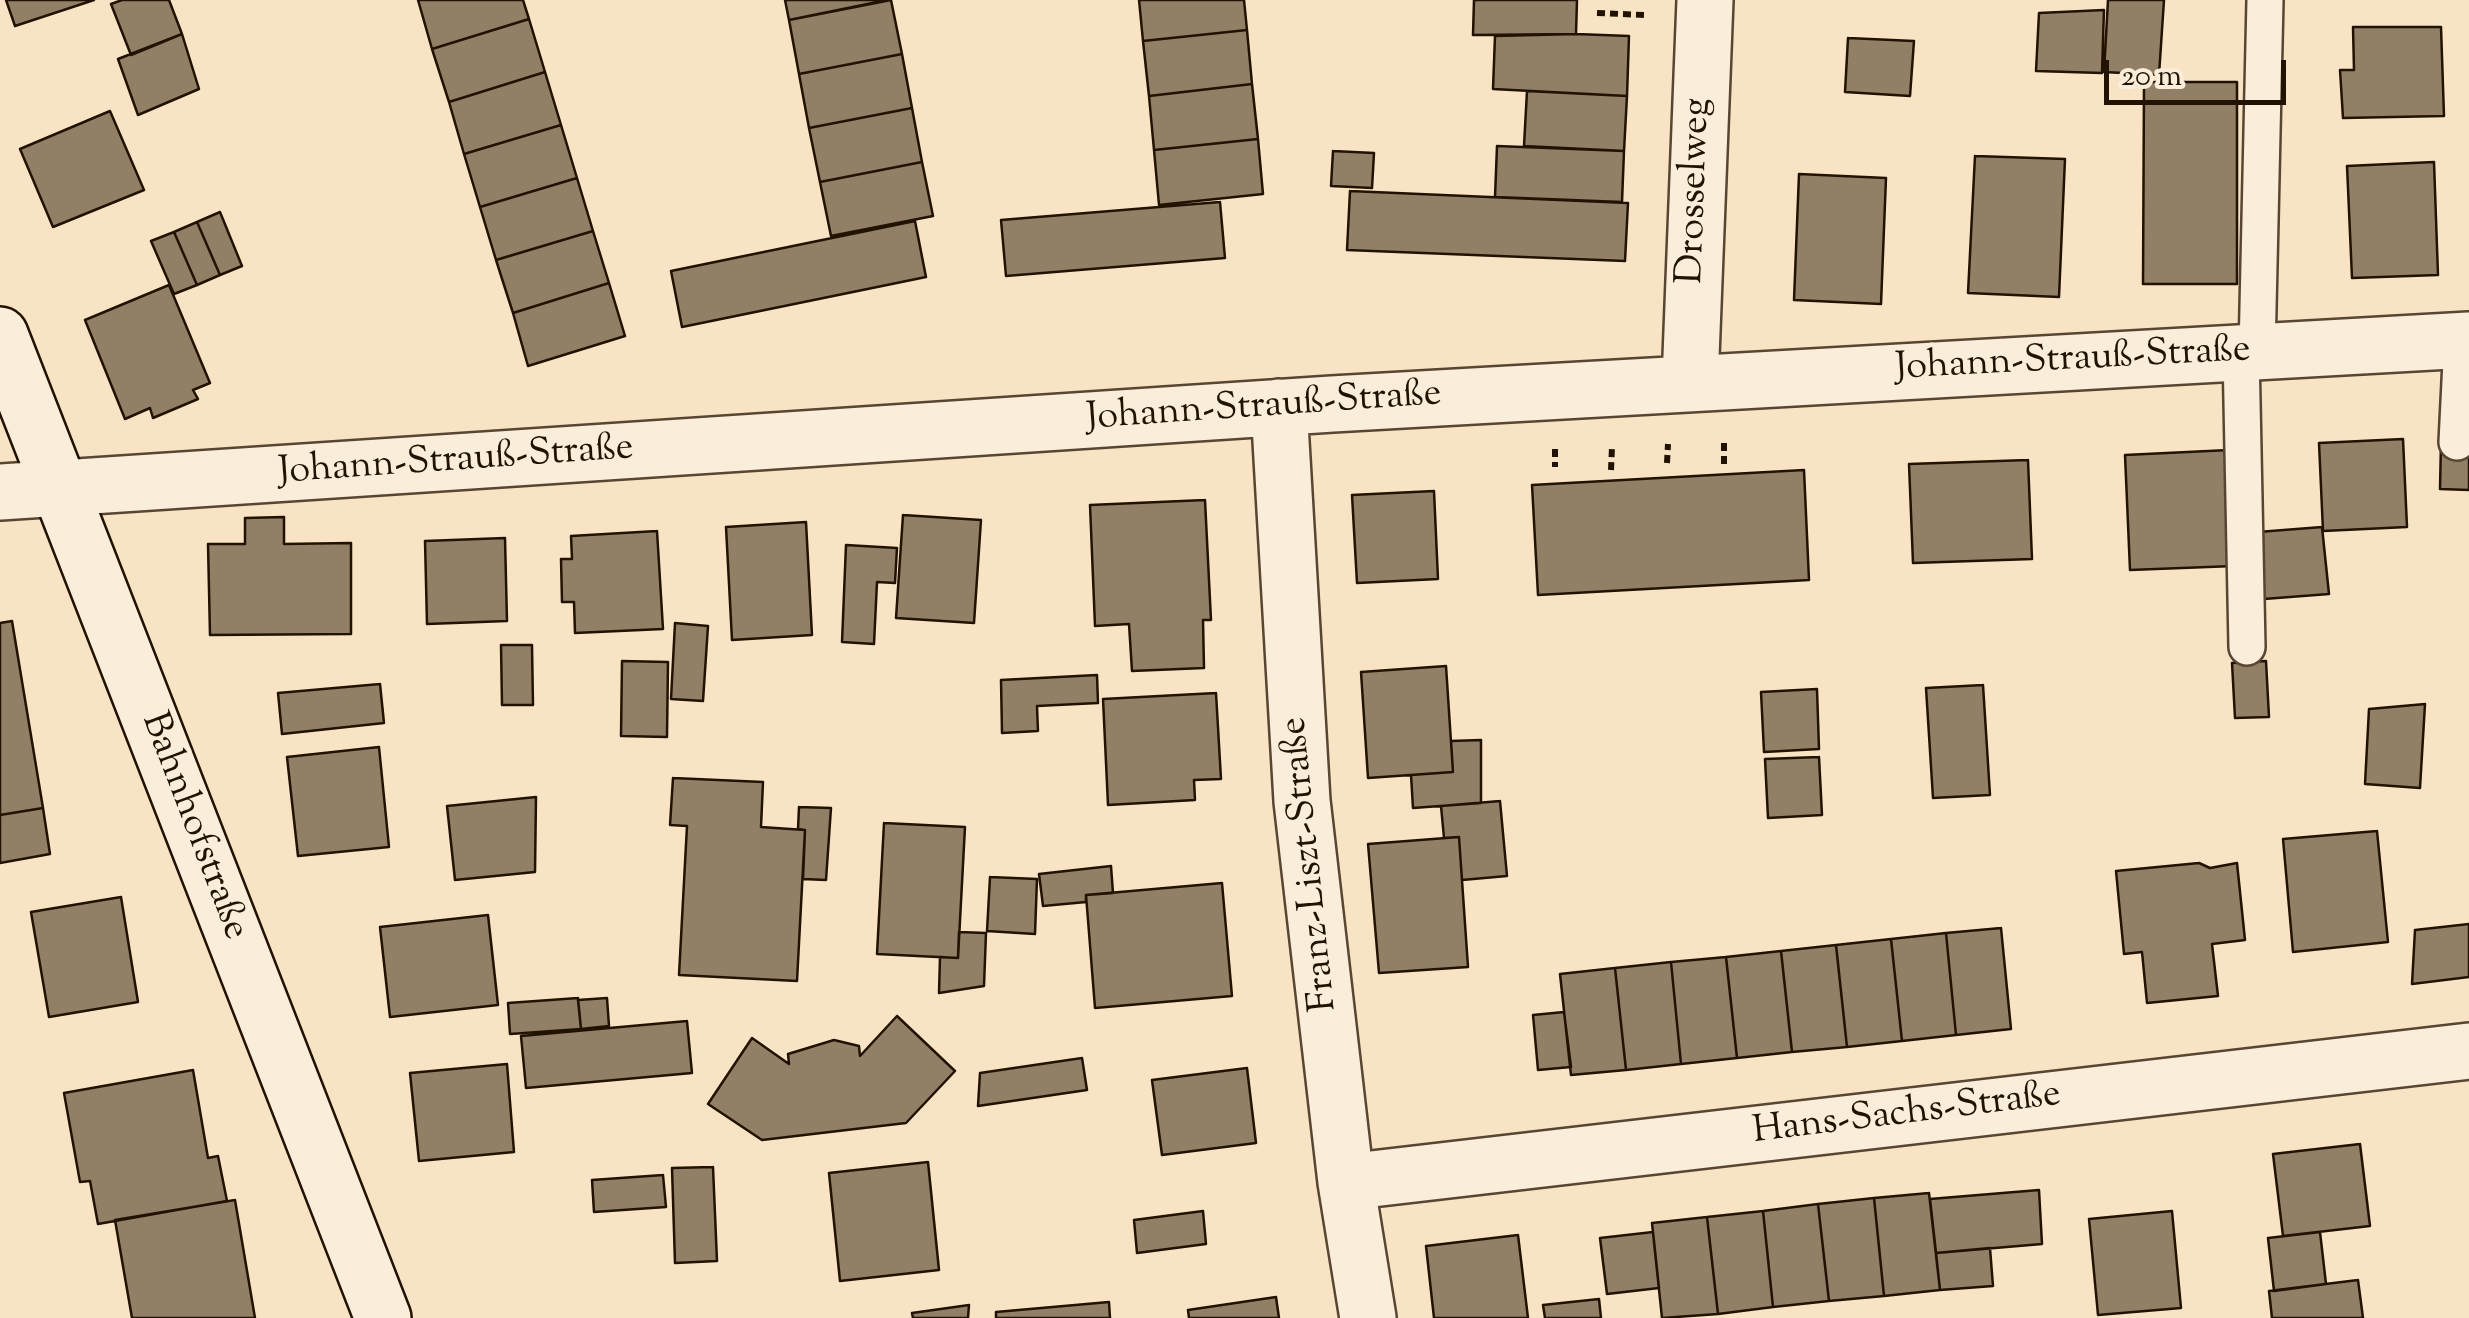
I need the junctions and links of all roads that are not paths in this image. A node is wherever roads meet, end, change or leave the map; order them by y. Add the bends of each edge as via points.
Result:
1 (1705, 0) edge
2 (2265, 0) edge
3 (0, 336) edge
4 (2465, 340) edge
5 (2249, 352) junction
6 (1690, 382) junction
7 (1279, 407) junction
8 (2456, 442) dead end
9 (60, 489) junction
10 (0, 492) edge
11 (2247, 648) dead end
12 (2469, 1051) edge
13 (1346, 1182) junction
14 (384, 1318) edge
15 (1368, 1318) edge

1 - 6 street, Drosselweg
2 - 5 lane
3 - 9 street, Bahnhofstraße
4 - 5 street, Johann-Strauß-Straße
4 - 8 lane
5 - 6 street, Johann-Strauß-Straße
5 - 11 lane
6 - 7 street, Johann-Strauß-Straße
7 - 9 street, Johann-Strauß-Straße
7 - 13 street, Franz-Liszt-Straße via 1302,801
9 - 10 street, Johann-Strauß-Straße
9 - 14 street, Bahnhofstraße
12 - 13 street, Hans-Sachs-Straße
13 - 15 street, Franz-Liszt-Straße

